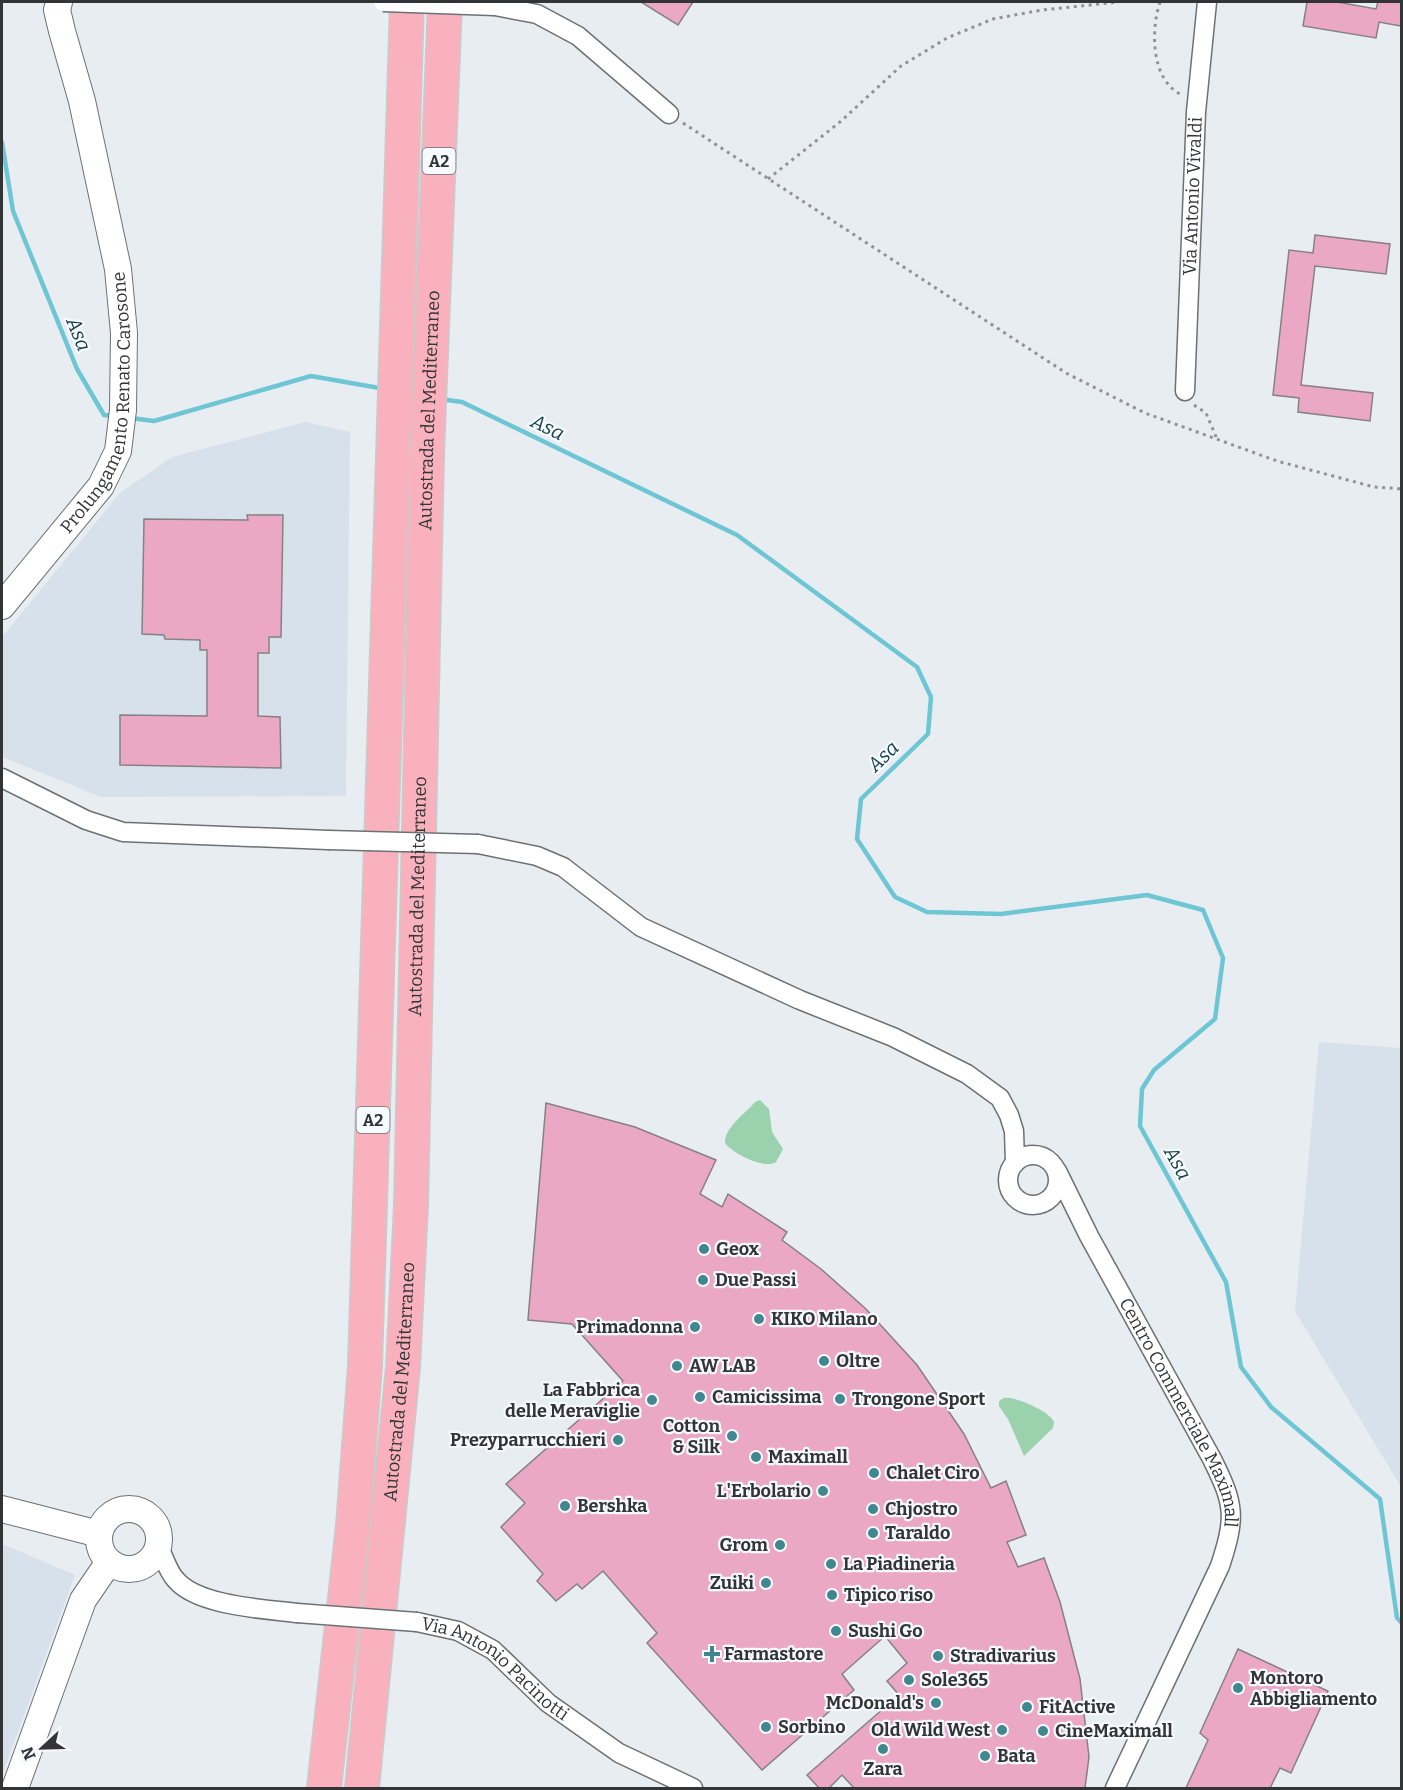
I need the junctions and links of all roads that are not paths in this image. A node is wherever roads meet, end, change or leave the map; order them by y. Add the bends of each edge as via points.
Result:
1 (59, 2) edge
2 (383, 2) edge
3 (407, 2) edge
4 (445, 2) edge
5 (1207, 2) edge
6 (669, 114) road end
7 (1185, 391) road end
8 (2, 606) edge
9 (2, 778) edge
10 (1015, 1163) junction
11 (1056, 1171) junction
12 (1042, 1204) junction
13 (1089, 1236) junction
14 (2, 1509) edge
15 (99, 1534) junction
16 (159, 1547) junction
17 (109, 1562) junction
18 (15, 1788) edge
19 (324, 1788) edge
20 (362, 1788) edge
21 (693, 1788) edge
22 (1115, 1788) edge

1 - 8 street, Prolungamento Renato Carosone via 57,10 82,101 118,269 124,333 123,410 118,450 101,486
2 - 6 street, bridge via 495,6 537,14 578,36
3 - 19 highway, Autostrada del Mediterraneo / A2 via 365,1354 352,1526
4 - 20 highway, Autostrada del Mediterraneo / A2 via 427,454 411,1206 403,1367
5 - 7 street, Via Antonio Vivaldi via 1197,102
9 - 10 street, bridge via 86,820 123,832 478,844 526,852 563,867 641,927 800,1000 893,1037 967,1074 1000,1098 1009,1115
10 - 11 street via 1039,1155
10 - 12 street via 1008,1179 1013,1195 1026,1204
11 - 12 street via 1057,1187
11 - 13 street, Centro Commerciale Maximall
12 - 13 street, Centro Commerciale Maximall via 1054,1206
13 - 22 street, Centro Commerciale Maximall via 1212,1459 1228,1490 1233,1512 1220,1566
14 - 15 street
15 - 16 street via 116,1511 135,1509 152,1519
15 - 17 street via 99,1544
16 - 17 street via 155,1556 138,1569 128,1570
16 - 21 street, Via Antonio Pacinotti, bridge via 176,1581 199,1595 233,1606 417,1622 458,1631 492,1650 548,1703 619,1753
17 - 18 street via 83,1600

